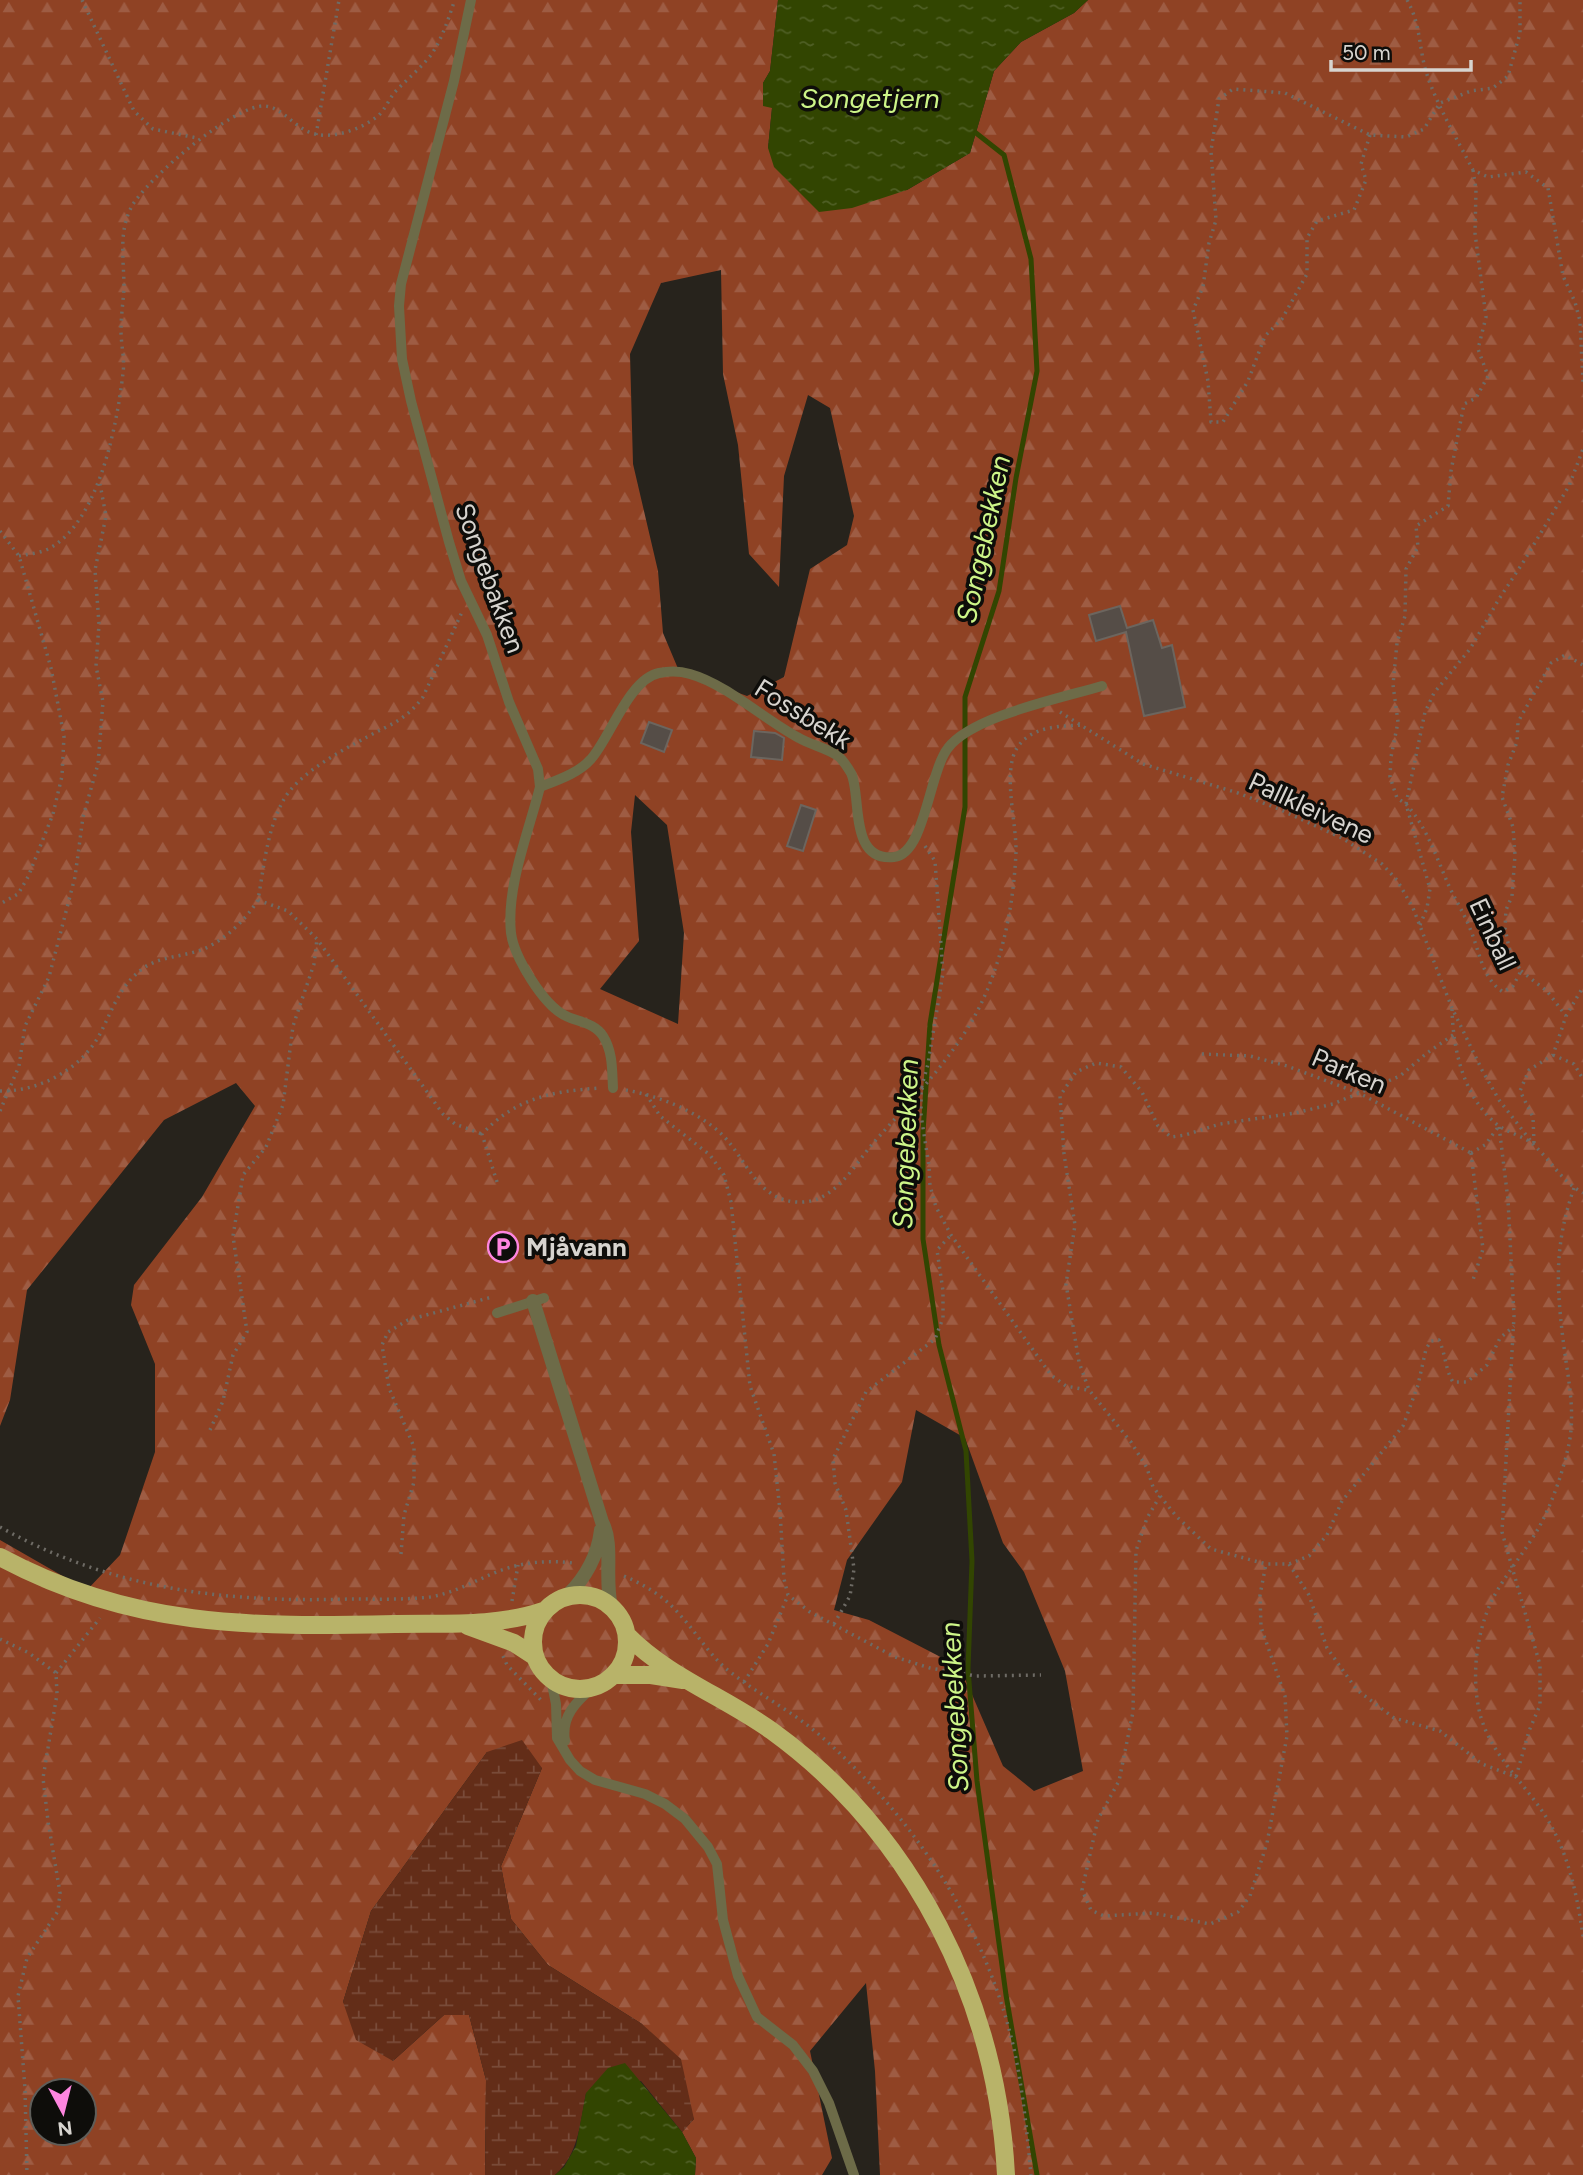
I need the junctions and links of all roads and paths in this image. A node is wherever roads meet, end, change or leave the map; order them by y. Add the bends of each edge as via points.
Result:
1 (82, 0) edge
2 (340, 0) edge
3 (455, 0) edge
4 (471, 0) edge
5 (1407, 0) edge
6 (1520, 0) edge
7 (1440, 103) junction
8 (316, 135) junction
9 (1370, 135) junction
10 (199, 138) junction
11 (1473, 170) junction
12 (1583, 382) edge
13 (1583, 449) edge
14 (100, 482) junction
15 (0, 531) edge
16 (19, 556) junction
17 (469, 601) junction
18 (1583, 665) edge
19 (1102, 686) dead end
20 (540, 786) junction
21 (1406, 804) junction
22 (918, 835) junction
23 (258, 900) junction
24 (0, 904) edge
25 (1420, 925) junction
26 (317, 939) junction
27 (1521, 971) junction
28 (1583, 988) edge
29 (1452, 1007) junction
30 (1566, 1016) junction
31 (1453, 1035) junction
32 (1202, 1054) dead end
33 (1553, 1055) junction
34 (1583, 1079) edge
35 (612, 1088) junction
36 (921, 1089) junction
37 (0, 1091) edge
38 (7, 1091) junction
39 (1359, 1093) junction
40 (646, 1094) junction
41 (0, 1111) edge
42 (1499, 1126) junction
43 (482, 1135) junction
44 (1534, 1145) junction
45 (1471, 1153) junction
46 (496, 1182) dead end
47 (1574, 1188) junction
48 (1583, 1193) edge
49 (951, 1235) junction
50 (1473, 1280) dead end
51 (492, 1297) dead end
52 (538, 1300) joint
53 (497, 1313) dead end
54 (1514, 1326) junction
55 (1088, 1390) junction
56 (210, 1430) dead end
57 (1160, 1496) junction
58 (602, 1522) junction
59 (0, 1527) edge
60 (401, 1554) dead end
61 (0, 1557) edge
62 (1266, 1564) junction
63 (1289, 1564) junction
64 (589, 1566) junction
65 (1512, 1569) junction
66 (606, 1571) junction
67 (568, 1595) junction
68 (788, 1595) junction
69 (112, 1602) junction
70 (611, 1606) junction
71 (543, 1611) junction
72 (834, 1624) junction
73 (465, 1625) junction
74 (627, 1635) junction
75 (0, 1639) edge
76 (534, 1656) junction
77 (56, 1673) junction
78 (614, 1675) junction
79 (1041, 1675) dead end
80 (551, 1679) junction
81 (686, 1680) junction
82 (744, 1682) junction
83 (593, 1687) junction
84 (566, 1754) junction
85 (1516, 1777) junction
86 (1583, 1936) edge
87 (27, 2175) edge
88 (854, 2175) edge
89 (1006, 2175) edge
90 (1031, 2175) edge

1 - 10 path via 134,111 153,128
2 - 8 path
3 - 8 path via 430,55 380,114 339,134
4 - 17 lane, Songebakken via 399,306 402,359 411,401
5 - 7 path via 1416,17 1424,65
6 - 7 path via 1520,33 1508,76 1493,88
7 - 9 path via 1424,129 1406,137
7 - 11 path
8 - 10 path via 264,106 251,108
9 - 9 path via 1285,93 1233,89 1219,99 1211,151 1216,220 1194,310 1211,422 1223,422 1232,409 1265,336 1282,319 1307,275 1307,238 1317,221 1354,209 1366,180 1361,164
10 - 14 path via 146,186 131,207 122,236 124,370
11 - 12 path via 1488,177 1525,172 1548,188 1563,276 1580,321
11 - 21 path via 1475,233 1486,317 1478,349 1488,376 1476,398 1464,404 1448,506 1416,526 1418,547 1406,569 1405,616 1393,685 1398,722 1390,777 1397,798
13 - 21 path via 1569,486 1524,561 1425,712
14 - 16 path via 86,511 64,538 49,549
14 - 38 path via 106,516 95,570 96,666 103,702 98,764 49,977 25,1026 19,1066
15 - 16 path
16 - 24 path via 54,682 64,736 62,776 53,814 28,877 18,894
17 - 20 lane, Songebakken via 487,635 538,769
17 - 23 path via 415,708 312,771 284,799 273,823
18 - 27 path, Einball via 1564,655 1551,663 1518,722 1517,743 1508,765 1503,797 1513,827 1515,855 1513,896 1505,928 1510,953
19 - 22 lane via 966,730 945,751
20 - 22 lane, Fossbekk via 580,769 592,758 644,681 658,673 678,671 693,674 799,738 838,756 852,774 863,838 877,854 898,857
20 - 35 lane via 513,888 511,934 540,994 563,1015 593,1026 603,1035 612,1060
21 - 25 path, Einball via 1430,889
21 - 27 path, Einball via 1416,815 1471,929 1492,985 1503,992 1513,986
22 - 36 path via 935,861 943,973
23 - 26 path via 288,911
23 - 38 path via 231,930 200,951 143,968 118,995 84,1056 47,1083 20,1092
25 - 29 path, Pallkleivene
25 - 36 path, Pallkleivene via 1397,880 1382,864 1342,838 1238,793 1143,764 1084,725 1040,730 1014,754 1013,893 993,973 972,1020
26 - 43 path via 443,1114
26 - 56 path via 314,964 293,1026 283,1104 266,1147 243,1175 233,1236 247,1332 233,1356 223,1401
27 - 30 path via 1547,991
28 - 30 path
29 - 31 path
29 - 44 path, Pallkleivene via 1499,1100
30 - 33 path
31 - 39 path via 1400,1076
31 - 42 path via 1466,1082
32 - 39 path, Parken via 1250,1056
33 - 34 path via 1574,1064
33 - 44 path via 1529,1070 1520,1091 1533,1117
35 - 40 path
35 - 43 path via 574,1090 517,1105
36 - 40 path via 837,1188 811,1202 775,1198 759,1185 735,1147 702,1118
36 - 49 path via 930,1186
37 - 38 path
38 - 41 path
39 - 45 path, Parken
39 - 55 path via 1295,1113 1171,1137 1158,1126 1142,1092 1121,1067 1096,1063 1076,1072 1060,1096 1075,1225 1066,1284
40 - 68 path via 660,1116 710,1155 724,1175 731,1202 750,1386 774,1454
42 - 44 path
42 - 45 path via 1485,1145
42 - 54 path
43 - 46 path
44 - 47 path
45 - 50 path via 1483,1249
47 - 48 path
47 - 65 path via 1559,1245 1559,1302 1572,1417 1569,1444 1539,1527
49 - 55 path via 1051,1375 1066,1386
49 - 72 path via 937,1251 943,1318 935,1339 866,1392 833,1459 854,1569 850,1596
51 - 60 path via 408,1320 388,1332 382,1345 389,1388 414,1447 414,1482 404,1516
52 - 53 lane
52 - 58 street
54 - 63 path via 1500,1338 1487,1365 1466,1382 1453,1382 1439,1340 1431,1341 1403,1426 1342,1501 1327,1535 1309,1556
54 - 65 path via 1502,1532
55 - 57 path via 1131,1442
57 - 62 path via 1211,1549
57 - 62 path via 1136,1552 1133,1712 1119,1781 1098,1819 1082,1890 1091,1910 1104,1916 1153,1913 1210,1924 1238,1913 1250,1896 1267,1843 1287,1736 1284,1696 1261,1627 1260,1595
58 - 64 street
58 - 66 street via 608,1536
59 - 64 path via 49,1552 109,1574 233,1598 429,1597 518,1565 558,1561
61 - 69 main road
62 - 63 path
63 - 85 path via 1309,1595 1327,1648 1357,1690 1394,1718 1440,1731 1482,1764
64 - 67 street
65 - 85 path via 1541,1665 1540,1704
65 - 85 path via 1492,1600 1480,1633 1476,1687 1480,1715 1492,1745
66 - 70 street
66 - 82 path via 662,1597 719,1663
67 - 70 main road via 591,1595
67 - 71 main road
68 - 72 path
68 - 82 path via 768,1644
69 - 73 main road via 183,1618 248,1625
69 - 77 path
70 - 74 main road
71 - 73 main road
71 - 76 main road via 534,1628
72 - 79 path via 895,1657 963,1676
73 - 76 main road via 514,1643
74 - 78 main road via 625,1657
74 - 81 main road via 646,1654
75 - 77 path
76 - 80 main road
77 - 87 path via 57,1694 43,1779 60,1893 58,1911 27,1958 18,1996
78 - 81 main road
78 - 83 main road
80 - 83 main road via 571,1688
80 - 84 lane via 557,1738
81 - 89 main road via 750,1716 804,1756 852,1802 914,1882 950,1946 973,2003 992,2073
82 - 90 path via 811,1729 855,1768 917,1839 955,1898 985,1961 1008,2028
83 - 84 lane via 568,1714
84 - 88 lane via 587,1776 645,1794 676,1812 702,1838 717,1864 723,1920 738,1976 757,2017 793,2045 813,2071
85 - 86 path via 1548,1820 1563,1852 1577,1893

